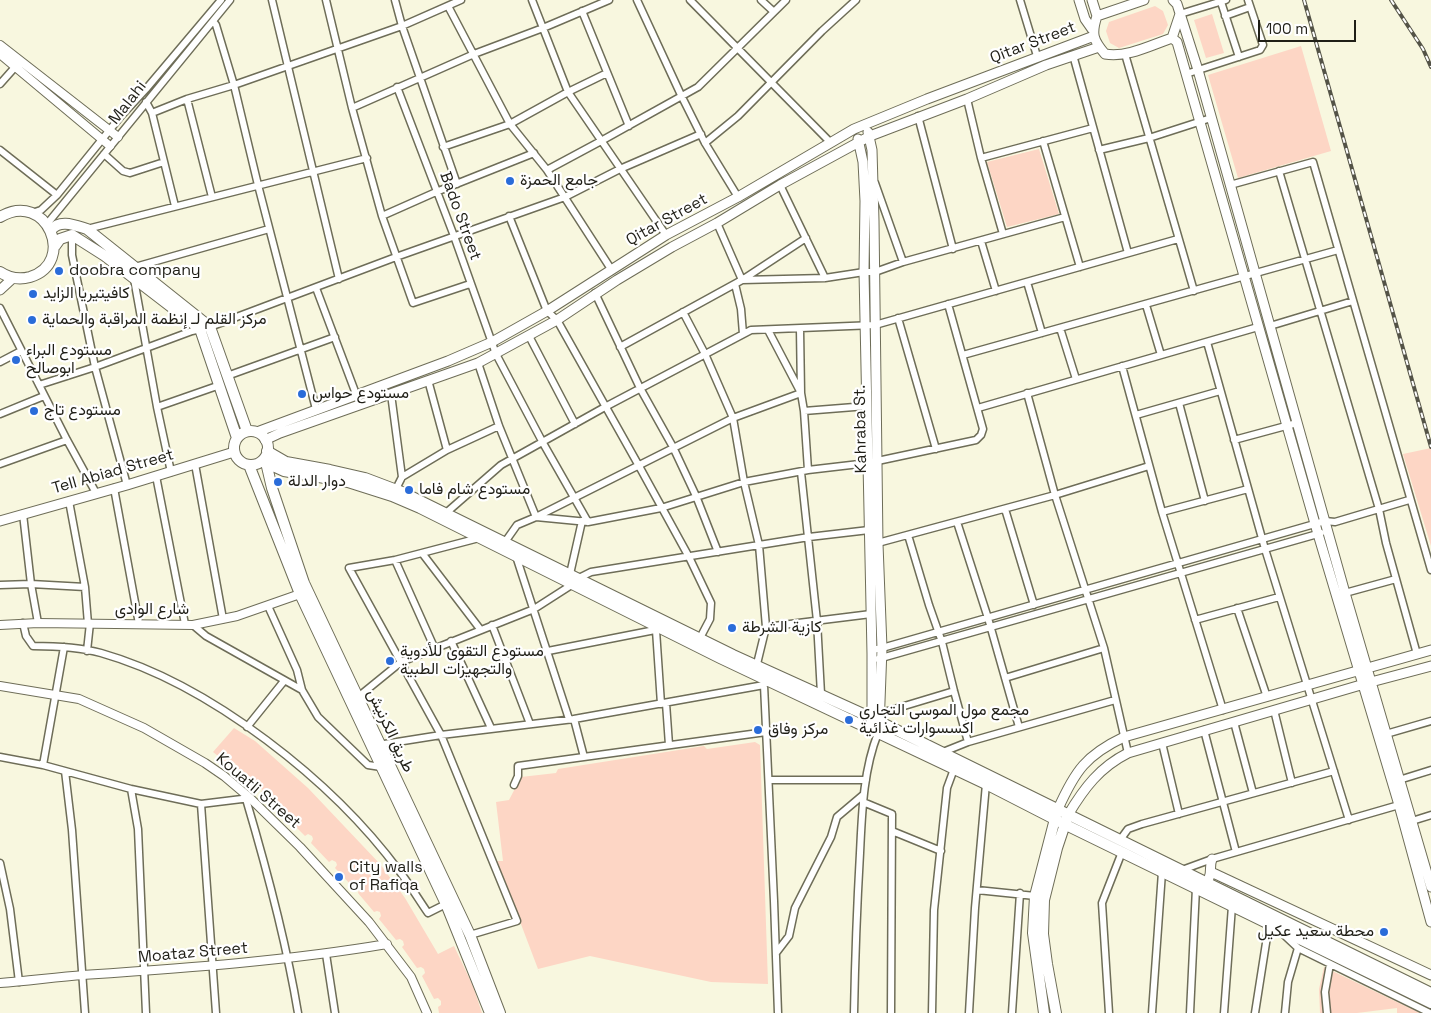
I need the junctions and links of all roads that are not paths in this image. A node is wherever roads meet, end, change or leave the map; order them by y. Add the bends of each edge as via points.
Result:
1 (221, 0) edge
2 (230, 0) edge
3 (272, 0) edge
4 (326, 0) edge
5 (395, 0) edge
6 (459, 0) edge
7 (532, 0) edge
8 (609, 0) edge
9 (690, 0) edge
10 (761, 0) edge
11 (786, 0) edge
12 (856, 0) edge
13 (1020, 0) edge
14 (1079, 0) edge
15 (1092, 0) edge
16 (1144, 0) edge
17 (1173, 0) edge
18 (1248, 0) edge
19 (638, 1) edge
20 (1224, 1) edge
21 (448, 6) junction
22 (1250, 8) junction
23 (582, 11) junction
24 (774, 12) junction
25 (1180, 14) junction
26 (1097, 16) junction
27 (1225, 16) junction
28 (213, 21) junction
29 (402, 26) junction
30 (542, 28) junction
31 (1093, 33) junction
32 (1172, 38) junction
33 (0, 45) edge
34 (1099, 47) junction
35 (737, 48) junction
36 (339, 49) junction
37 (0, 54) edge
38 (474, 54) junction
39 (1125, 54) junction
40 (1037, 56) junction
41 (1073, 56) junction
42 (1239, 57) junction
43 (16, 66) junction
44 (287, 66) junction
45 (1198, 70) junction
46 (607, 73) junction
47 (1186, 74) junction
48 (420, 78) junction
49 (771, 82) junction
50 (971, 83) junction
51 (0, 84) edge
52 (234, 84) junction
53 (397, 87) junction
54 (568, 92) junction
55 (976, 94) junction
56 (681, 95) junction
57 (967, 98) junction
58 (187, 99) junction
59 (927, 99) junction
60 (146, 102) junction
61 (352, 108) junction
62 (933, 111) junction
63 (152, 113) junction
64 (918, 116) junction
65 (1211, 118) junction
66 (1200, 121) junction
67 (510, 124) junction
68 (865, 125) junction
69 (629, 126) junction
70 (1093, 128) junction
71 (110, 130) junction
72 (854, 130) junction
73 (701, 134) junction
74 (870, 136) junction
75 (118, 137) junction
76 (1149, 138) junction
77 (102, 139) junction
78 (601, 141) junction
79 (1043, 141) junction
80 (705, 142) junction
81 (859, 142) junction
82 (831, 143) junction
83 (110, 146) junction
84 (443, 147) junction
85 (0, 150) edge
86 (1099, 150) junction
87 (534, 153) junction
88 (104, 154) junction
89 (367, 158) junction
90 (981, 158) junction
91 (164, 162) junction
92 (620, 169) junction
93 (547, 170) junction
94 (312, 171) junction
95 (1278, 171) junction
96 (873, 178) junction
97 (457, 184) junction
98 (258, 185) junction
99 (780, 185) junction
100 (1230, 185) junction
101 (436, 192) junction
102 (57, 195) junction
103 (212, 197) junction
104 (564, 197) junction
105 (738, 197) junction
106 (176, 206) junction
107 (2, 213) edge
108 (32, 213) junction
109 (382, 216) junction
110 (509, 216) junction
111 (1065, 217) junction
112 (717, 223) junction
113 (49, 227) junction
114 (87, 229) junction
115 (269, 229) junction
116 (1003, 234) junction
117 (72, 235) junction
118 (666, 235) junction
119 (454, 236) junction
120 (806, 238) junction
121 (1178, 239) junction
122 (981, 241) junction
123 (54, 246) junction
124 (953, 250) junction
125 (1338, 250) junction
126 (108, 252) junction
127 (1128, 253) junction
128 (396, 257) junction
129 (1304, 259) junction
130 (903, 262) junction
131 (1080, 267) junction
132 (611, 269) junction
133 (0, 272) edge
134 (134, 272) junction
135 (864, 272) junction
136 (875, 272) junction
137 (1255, 273) junction
138 (1244, 276) junction
139 (13, 278) junction
140 (825, 278) junction
141 (339, 279) junction
142 (742, 280) junction
143 (1027, 282) junction
144 (470, 284) junction
145 (735, 284) junction
146 (316, 288) junction
147 (0, 290) edge
148 (996, 291) junction
149 (1194, 291) junction
150 (595, 293) junction
151 (287, 298) junction
152 (1353, 300) junction
153 (948, 304) junction
154 (1146, 305) junction
155 (0, 308) edge
156 (547, 311) junction
157 (1319, 311) junction
158 (683, 312) junction
159 (898, 318) junction
160 (556, 320) junction
161 (866, 325) junction
162 (875, 325) junction
163 (1270, 326) junction
164 (1258, 327) junction
165 (205, 328) junction
166 (1060, 328) junction
167 (800, 329) junction
168 (768, 330) junction
169 (1042, 333) junction
170 (743, 334) junction
171 (529, 336) junction
172 (335, 337) junction
173 (492, 342) junction
174 (1207, 342) junction
175 (620, 347) junction
176 (146, 348) junction
177 (300, 350) junction
178 (21, 351) junction
179 (496, 354) junction
180 (705, 354) junction
181 (962, 355) junction
182 (1161, 355) junction
183 (0, 362) edge
184 (478, 363) junction
185 (1122, 366) junction
186 (95, 367) junction
187 (227, 376) junction
188 (402, 377) junction
189 (1076, 379) junction
190 (428, 380) junction
191 (39, 385) junction
192 (220, 385) junction
193 (406, 388) junction
194 (640, 388) junction
195 (1220, 392) junction
196 (801, 393) junction
197 (1026, 393) junction
198 (356, 394) junction
199 (391, 394) junction
200 (44, 396) junction
201 (1179, 403) junction
202 (867, 406) junction
203 (157, 407) junction
204 (605, 407) junction
205 (978, 408) junction
206 (316, 409) junction
207 (804, 411) junction
208 (0, 414) edge
209 (1136, 416) junction
210 (733, 418) junction
211 (1297, 423) junction
212 (575, 424) junction
213 (499, 426) junction
214 (1286, 426) junction
215 (252, 432) junction
216 (237, 438) junction
217 (66, 440) junction
218 (266, 440) junction
219 (1234, 440) junction
220 (543, 443) junction
221 (673, 447) junction
222 (936, 449) junction
223 (447, 450) junction
224 (234, 452) junction
225 (266, 454) junction
226 (512, 459) junction
227 (872, 462) junction
228 (0, 464) edge
229 (195, 464) junction
230 (249, 465) junction
231 (639, 466) junction
232 (1150, 466) junction
233 (804, 471) junction
234 (171, 472) junction
235 (156, 476) junction
236 (402, 477) junction
237 (744, 482) junction
238 (127, 485) junction
239 (114, 488) junction
240 (1248, 489) junction
241 (396, 490) junction
242 (96, 493) junction
243 (1055, 495) junction
244 (696, 496) junction
245 (574, 499) junction
246 (1205, 500) junction
247 (1409, 500) junction
248 (68, 501) junction
249 (661, 508) junction
250 (1005, 509) junction
251 (1379, 509) junction
252 (1162, 512) junction
253 (446, 513) junction
254 (23, 514) junction
255 (536, 518) junction
256 (0, 521) edge
257 (585, 522) junction
258 (957, 522) junction
259 (1315, 524) junction
260 (1326, 526) junction
261 (869, 530) junction
262 (1318, 534) junction
263 (908, 535) junction
264 (809, 537) junction
265 (480, 538) junction
266 (1262, 540) junction
267 (505, 542) junction
268 (874, 544) junction
269 (759, 545) junction
270 (1265, 549) junction
271 (718, 552) junction
272 (422, 553) junction
273 (516, 556) junction
274 (689, 557) junction
275 (395, 560) junction
276 (1177, 564) junction
277 (1431, 570) edge
278 (1180, 573) junction
279 (574, 579) junction
280 (1396, 579) junction
281 (31, 584) junction
282 (0, 585) edge
283 (86, 587) junction
284 (1085, 590) junction
285 (1345, 593) junction
286 (300, 594) junction
287 (1279, 597) junction
288 (1088, 598) junction
289 (1034, 605) junction
290 (268, 606) junction
291 (1237, 608) junction
292 (534, 609) junction
293 (870, 614) junction
294 (988, 618) junction
295 (223, 619) junction
296 (817, 620) junction
297 (1195, 620) junction
298 (23, 623) junction
299 (38, 623) junction
300 (0, 624) edge
301 (89, 624) junction
302 (139, 624) junction
303 (189, 625) junction
304 (492, 625) junction
305 (766, 627) junction
306 (990, 627) junction
307 (659, 629) junction
308 (480, 630) junction
309 (939, 632) junction
310 (700, 638) junction
311 (451, 641) junction
312 (942, 642) junction
313 (64, 647) junction
314 (434, 648) junction
315 (882, 648) junction
316 (1104, 648) junction
317 (872, 650) junction
318 (1431, 650) edge
319 (87, 651) junction
320 (548, 651) junction
321 (1417, 654) junction
322 (877, 659) junction
323 (401, 662) junction
324 (1431, 666) edge
325 (755, 670) junction
326 (1363, 670) junction
327 (1005, 678) junction
328 (769, 680) junction
329 (284, 681) junction
330 (1367, 683) junction
331 (0, 686) edge
332 (1306, 686) junction
333 (302, 690) junction
334 (954, 691) junction
335 (820, 694) junction
336 (57, 695) junction
337 (358, 697) junction
338 (1267, 697) junction
339 (1312, 699) junction
340 (1115, 700) junction
341 (664, 703) junction
342 (1223, 710) junction
343 (1274, 710) junction
344 (877, 718) junction
345 (572, 719) junction
346 (1431, 721) edge
347 (1234, 722) junction
348 (530, 724) junction
349 (247, 727) junction
350 (1019, 727) junction
351 (491, 728) junction
352 (1204, 730) junction
353 (766, 732) junction
354 (874, 732) junction
355 (1386, 734) junction
356 (441, 735) junction
357 (1124, 737) junction
358 (968, 742) junction
359 (1162, 743) junction
360 (669, 745) junction
361 (376, 746) junction
362 (944, 752) junction
363 (1128, 753) junction
364 (0, 756) edge
365 (584, 757) junction
366 (43, 765) junction
367 (381, 767) junction
368 (954, 769) junction
369 (1431, 770) edge
370 (65, 771) junction
371 (1334, 771) junction
372 (769, 780) junction
373 (866, 780) junction
374 (1400, 780) junction
375 (1292, 783) junction
376 (986, 784) junction
377 (514, 785) dead end
378 (131, 790) junction
379 (1253, 793) junction
380 (863, 798) junction
381 (248, 799) junction
382 (1223, 802) junction
383 (201, 804) junction
384 (1398, 805) junction
385 (1058, 809) junction
386 (1179, 814) junction
387 (1431, 815) edge
388 (1062, 819) junction
389 (1349, 820) junction
390 (1412, 821) junction
391 (892, 831) junction
392 (1120, 840) junction
393 (940, 851) junction
394 (1122, 852) junction
395 (1236, 852) junction
396 (1212, 859) junction
397 (0, 863) edge
398 (1182, 870) junction
399 (1162, 872) junction
400 (1211, 872) junction
401 (1207, 883) junction
402 (1431, 887) edge
403 (1196, 888) junction
404 (977, 890) junction
405 (1020, 893) junction
406 (1035, 896) junction
407 (446, 904) junction
408 (1232, 906) junction
409 (1431, 922) edge
410 (1272, 925) junction
411 (1298, 933) junction
412 (470, 935) junction
413 (387, 944) junction
414 (1298, 948) junction
415 (776, 953) junction
416 (326, 954) junction
417 (288, 957) junction
418 (1330, 964) junction
419 (213, 965) junction
420 (144, 972) junction
421 (83, 975) junction
422 (1431, 975) edge
423 (19, 982) junction
424 (0, 984) edge
425 (1431, 993) edge
426 (1431, 1003) edge
427 (85, 1013) edge
428 (146, 1013) edge
429 (216, 1013) edge
430 (298, 1013) edge
431 (335, 1013) edge
432 (427, 1013) edge
433 (490, 1013) edge
434 (500, 1013) edge
435 (778, 1013) edge
436 (854, 1013) edge
437 (891, 1013) edge
438 (932, 1013) edge
439 (969, 1013) edge
440 (1012, 1013) edge
441 (1044, 1013) edge
442 (1056, 1013) edge
443 (1109, 1013) edge
444 (1152, 1013) edge
445 (1190, 1013) edge
446 (1224, 1013) edge
447 (1255, 1013) edge
448 (1284, 1013) edge
449 (1327, 1013) edge
450 (1430, 1013) edge

1 - 71 street, Malahi
2 - 28 street, Malahi
3 - 44 street
4 - 36 street
5 - 29 street
6 - 21 street
7 - 30 street
8 - 23 street
9 - 35 street
10 - 24 street
11 - 24 street
12 - 49 street
13 - 40 street
14 - 31 main road
15 - 26 main road
16 - 26 main road
17 - 25 main road
18 - 22 street
19 - 56 street
20 - 25 street
20 - 27 street
21 - 29 street
21 - 38 street
22 - 27 street
22 - 42 street via 1262,45 1260,50
23 - 30 street
23 - 46 street
24 - 35 street
25 - 32 main road
25 - 45 main road
26 - 31 main road
27 - 42 street
28 - 52 street
28 - 60 street, Malahi
29 - 36 street
29 - 48 street
30 - 38 street
30 - 54 street
31 - 34 main road
31 - 40 main road, Qitar Street
32 - 39 main road
32 - 47 main road via 1177,42
33 - 71 street
34 - 39 main road via 1105,54
34 - 41 main road, Qitar Street
35 - 49 street
35 - 56 street via 698,87
36 - 44 street
36 - 61 street
37 - 43 street
38 - 48 street
38 - 67 street
39 - 76 street
40 - 50 main road, Qitar Street
41 - 55 main road, Qitar Street
41 - 70 street
42 - 45 street
43 - 51 street
43 - 77 street
44 - 52 street
44 - 94 street
45 - 47 street
45 - 65 main road
46 - 54 street
46 - 69 street
47 - 66 main road
48 - 53 street
48 - 84 street
49 - 80 street via 738,116
49 - 82 street
50 - 55 main road
50 - 59 main road, Qitar Street
52 - 58 street
52 - 98 street
53 - 61 street
53 - 101 street, Bado Street
54 - 67 street
54 - 78 street
55 - 57 main road, Qitar Street
56 - 69 street
56 - 73 street
57 - 62 main road, Qitar Street
57 - 90 street
58 - 63 street
58 - 103 street
59 - 62 main road
59 - 68 main road, Qitar Street
60 - 63 street
60 - 75 street, Malahi
61 - 89 street
62 - 64 main road, Qitar Street
63 - 91 street
64 - 74 main road, Qitar Street
64 - 124 street
65 - 66 street
65 - 100 main road
66 - 76 street
66 - 138 main road
67 - 84 street
67 - 87 street
68 - 72 main road, Qitar Street
68 - 74 main road, Kahraba St.
69 - 78 street
70 - 79 street
70 - 86 street
71 - 75 street
71 - 77 street, Malahi
72 - 81 main road, Kahraba St.
72 - 82 main road, Qitar Street
73 - 80 street
73 - 92 street
74 - 81 main road, Qitar Street
74 - 96 main road, Kahraba St.
75 - 83 street, Malahi
76 - 86 street
76 - 121 street
77 - 83 street
77 - 102 street, Malahi
78 - 92 street
78 - 93 street
79 - 90 street
79 - 111 street
80 - 105 street
81 - 99 main road, Qitar Street
81 - 135 main road, Kahraba St. via 865,201
82 - 105 main road, Qitar Street
83 - 88 street, Malahi
84 - 97 street
85 - 102 street
86 - 127 street
87 - 93 street
87 - 97 street
88 - 91 street via 123,171 130,173
88 - 113 street, Malahi
89 - 94 street
89 - 109 street
90 - 116 street
91 - 106 street
92 - 104 street
92 - 118 street
93 - 104 street
94 - 98 street
94 - 141 street
95 - 100 street
95 - 125 street via 1313,162
95 - 129 street
96 - 130 street
96 - 136 main road, Kahraba St.
97 - 101 street
98 - 103 street
98 - 115 street
99 - 112 main road, Qitar Street
99 - 120 street
100 - 137 main road
101 - 109 street
101 - 119 street, Bado Street
102 - 108 street, Malahi via 41,210
103 - 106 street
104 - 110 street
104 - 132 street
105 - 118 main road, Qitar Street
106 - 114 street
107 - 108 main road
108 - 113 main road
109 - 128 street
110 - 119 street
110 - 156 street
111 - 116 street
111 - 131 street
112 - 142 street
112 - 150 main road, Qitar Street
113 - 114 main road via 67,223
113 - 123 main road
114 - 126 main road
115 - 134 street
115 - 151 street
116 - 122 street
117 - 123 main road via 60,238
117 - 126 main road
117 - 186 street via 72,255
118 - 132 main road, Qitar Street
119 - 128 street
119 - 144 street, Bado Street
120 - 140 street
120 - 142 street
121 - 127 street
121 - 149 street
122 - 124 street
122 - 148 street
123 - 139 main road via 52,257 40,272 23,279
124 - 130 street
125 - 129 street
125 - 152 street
126 - 134 main road
127 - 131 street
128 - 141 street
128 - 144 street via 413,302
129 - 137 street
129 - 157 street
130 - 136 street
131 - 143 street
132 - 156 main road, Qitar Street
133 - 139 main road
134 - 165 main road
134 - 176 street
135 - 136 street
135 - 140 street
135 - 161 main road, Kahraba St.
136 - 162 main road, Kahraba St.
137 - 138 street
137 - 163 main road
138 - 149 street
138 - 164 main road
139 - 147 main road
140 - 142 street
141 - 146 street
142 - 145 street
143 - 148 street
143 - 169 street
144 - 173 street, Bado Street
145 - 158 street
145 - 170 street
146 - 151 street
146 - 172 street
148 - 153 street
149 - 154 street
150 - 160 main road, Qitar Street
150 - 175 street
151 - 165 street
151 - 177 street
152 - 157 street
152 - 247 street
153 - 159 street
153 - 181 street
154 - 166 street
154 - 182 street
155 - 178 street
156 - 160 street
156 - 173 main road, Qitar Street
157 - 163 street
157 - 251 street
158 - 175 street
158 - 180 street
159 - 162 street
159 - 222 street
160 - 171 main road, Qitar Street
160 - 204 street
161 - 162 street
161 - 167 street
161 - 202 main road, Kahraba St.
162 - 227 main road, Kahraba St.
163 - 211 main road
164 - 174 street
164 - 214 main road
165 - 176 street
165 - 187 main road
165 - 192 main road
166 - 169 street
166 - 189 street
167 - 168 street
167 - 196 street
168 - 170 street via 751,330
168 - 196 street
169 - 181 street
170 - 180 street
171 - 179 main road, Qitar Street
171 - 212 street
172 - 177 street
172 - 198 street
173 - 179 street, Bado Street
173 - 188 main road, Qitar Street
174 - 182 street
174 - 195 street
175 - 194 street
176 - 186 street
176 - 203 street
177 - 187 street
177 - 206 street
178 - 183 street
178 - 191 street
179 - 184 main road, Qitar Street
179 - 220 street, Bado Street
180 - 194 street
180 - 210 street
181 - 205 street
182 - 185 street
184 - 190 main road, Qitar Street
184 - 213 street
185 - 189 street
185 - 209 street
186 - 191 street
186 - 238 street
187 - 215 main road
188 - 193 main road
188 - 198 main road, Qitar Street
189 - 197 street
190 - 193 main road, Qitar Street
190 - 223 street
191 - 200 street
192 - 203 street
192 - 216 main road
193 - 199 main road, Qitar Street
194 - 204 street
194 - 221 street
195 - 201 street
195 - 219 street
196 - 207 street
196 - 210 street
197 - 205 street
197 - 243 street
198 - 206 main road, Qitar Street
199 - 218 main road, Qitar Street
199 - 236 street
200 - 208 street
200 - 217 street
201 - 209 street
201 - 246 street
202 - 207 street
202 - 227 main road, Kahraba St.
203 - 234 street
204 - 212 street
204 - 231 street
205 - 222 street via 983,428 981,436
206 - 215 main road, Qitar Street
207 - 233 street
209 - 232 street
210 - 221 street
210 - 237 street
211 - 214 street
211 - 260 main road
212 - 220 street
213 - 223 street
213 - 226 street
214 - 219 street
214 - 259 main road
215 - 216 main road
215 - 218 main road
216 - 224 main road
217 - 228 street
217 - 242 street
218 - 225 main road
219 - 240 street
220 - 226 street
220 - 245 street, Bado Street
221 - 231 street
221 - 244 street
222 - 227 street
223 - 236 street
224 - 229 main road, Tell Abiad Street
224 - 230 main road via 240,461
225 - 230 main road via 259,463
225 - 241 main road via 286,462 365,478
225 - 265 main road via 273,466 348,482 392,496
225 - 337 main road, طريق الكرنيش via 272,488 304,583
226 - 253 street
226 - 255 street
227 - 233 street
227 - 261 main road, Kahraba St.
227 - 268 main road, Kahraba St.
229 - 234 main road, Tell Abiad Street
229 - 295 street
230 - 286 main road, طريق الكرنيش
231 - 245 street
231 - 249 street
232 - 243 street
232 - 252 street
233 - 237 street
233 - 264 street
234 - 235 main road, Tell Abiad Street
235 - 238 main road, Tell Abiad Street
235 - 303 street
236 - 241 street
237 - 244 street
237 - 269 street
238 - 239 main road, Tell Abiad Street
239 - 242 main road, Tell Abiad Street
239 - 302 street
240 - 246 street
240 - 266 street
241 - 253 main road
242 - 248 main road, Tell Abiad Street
243 - 250 street
243 - 284 street
244 - 249 street
244 - 271 street
245 - 255 street
245 - 257 street, Bado Street
246 - 252 street
247 - 251 street
247 - 277 street
248 - 254 main road, Tell Abiad Street
248 - 283 street
249 - 257 street
249 - 274 street
250 - 258 street
250 - 289 street
251 - 260 street
251 - 280 street
252 - 276 street
253 - 267 main road
254 - 256 main road, Tell Abiad Street
254 - 281 street
255 - 257 street
255 - 267 street via 517,525
257 - 279 street
258 - 263 street
258 - 294 street
259 - 260 street
259 - 262 main road
259 - 266 street
260 - 262 street
260 - 285 main road
261 - 264 street
261 - 268 main road, Kahraba St.
262 - 270 street
262 - 326 main road
263 - 268 street
263 - 309 street
264 - 269 street
264 - 296 street
265 - 272 street
265 - 273 main road
266 - 270 street
266 - 276 street
267 - 279 main road
268 - 293 main road, Kahraba St.
268 - 315 main road, Kahraba St.
269 - 271 street
269 - 305 street
270 - 278 street
270 - 287 street
271 - 274 street
272 - 275 street
272 - 308 street
273 - 279 main road
273 - 292 street
274 - 279 street via 591,572
274 - 310 street via 711,604 710,619
275 - 314 street
275 - 323 street via 349,568
276 - 278 street
276 - 284 street
278 - 288 street
278 - 297 street
279 - 292 street
279 - 307 main road
279 - 310 main road
280 - 285 street
280 - 321 street
281 - 282 street
281 - 283 street
281 - 299 street
283 - 301 street
284 - 288 street
284 - 289 street
285 - 326 main road
286 - 290 street, شارع الوادى
286 - 361 main road, طريق الكرنيش
287 - 291 street
287 - 332 street
288 - 306 street
288 - 316 street
289 - 294 street
290 - 295 street, شارع الوادى
290 - 333 street via 297,670
291 - 297 street
291 - 338 street
292 - 304 street
292 - 320 street
293 - 296 street
293 - 317 main road, Kahraba St.
294 - 306 street
294 - 309 street
295 - 303 street, شارع الوادى
296 - 305 street
296 - 335 street
297 - 342 street
298 - 299 street, شارع الوادى
298 - 300 street, شارع الوادى
298 - 313 street via 33,646
299 - 301 street, شارع الوادى
301 - 302 street, شارع الوادى
301 - 319 street
302 - 303 street, شارع الوادى
303 - 329 street
304 - 308 street
304 - 348 street
305 - 325 street
306 - 312 street
306 - 327 street
307 - 320 street
307 - 325 main road
307 - 341 street
308 - 311 street
309 - 312 street
309 - 315 street
310 - 325 main road
311 - 314 street
311 - 351 street
312 - 322 street
312 - 334 street
313 - 319 street
313 - 336 street
314 - 323 street
315 - 317 street
315 - 322 main road, Kahraba St.
316 - 327 street
316 - 340 street
317 - 322 main road, Kahraba St.
318 - 321 main road
319 - 349 street via 158,675 192,691
320 - 345 street
321 - 326 main road
322 - 344 main road, Kahraba St.
323 - 337 street
323 - 356 street
324 - 330 main road
325 - 328 main road
326 - 330 main road
326 - 332 main road
327 - 350 street
328 - 335 main road
328 - 341 street
328 - 353 street
328 - 354 main road
329 - 333 street
329 - 349 street
330 - 339 main road
330 - 355 main road
330 - 384 main road
331 - 336 street, Kouatli Street
332 - 338 main road
332 - 339 street
333 - 367 street via 318,717 368,765
334 - 344 street
334 - 358 street
335 - 344 main road
336 - 366 street
336 - 381 street, Kouatli Street via 79,699 144,728 205,762
337 - 361 main road, طريق الكرنيش
338 - 342 main road
339 - 343 main road
339 - 371 street
340 - 350 street
340 - 357 street
341 - 345 street
341 - 360 street
342 - 357 main road
343 - 347 main road
343 - 375 street
344 - 354 main road, Kahraba St.
344 - 362 main road
345 - 348 street
345 - 365 street
346 - 355 street
347 - 352 main road
347 - 379 street
348 - 351 street
349 - 407 street via 302,768 356,821 400,872 428,913
350 - 358 street
351 - 356 street
352 - 359 main road
352 - 382 street
353 - 360 street
353 - 372 street
354 - 368 main road
354 - 373 street
355 - 374 main road
356 - 361 street
356 - 412 street via 517,921
357 - 363 street
357 - 385 main road via 1085,762
358 - 362 street
359 - 363 main road
359 - 386 street
360 - 365 street
361 - 367 main road, طريق الكرنيش
361 - 412 main road, طريق الكرنيش
362 - 385 main road
363 - 388 main road via 1113,760 1097,774
364 - 366 street
365 - 377 street via 518,766
366 - 370 street
367 - 407 main road, طريق الكرنيش
368 - 376 main road
368 - 393 street via 947,788
369 - 374 street
370 - 378 street
370 - 421 street
371 - 375 street
371 - 389 street
372 - 373 street
372 - 415 street
373 - 380 street
374 - 390 main road
375 - 379 street
376 - 388 main road
376 - 404 street
378 - 383 street
378 - 420 street via 138,829
379 - 382 street
380 - 391 street via 892,814
380 - 415 street via 837,817 831,837 796,908 789,936
380 - 436 street
381 - 383 street
381 - 413 street, Kouatli Street via 324,872
381 - 417 street
382 - 386 street
382 - 395 street
383 - 419 street
384 - 389 street
384 - 409 main road
385 - 388 main road
386 - 392 street via 1128,829
387 - 390 street
388 - 392 main road
388 - 394 main road
388 - 406 main road
388 - 442 main road via 1044,900 1043,934
389 - 395 street
390 - 402 main road
391 - 393 street
391 - 437 street
392 - 398 main road
393 - 438 street via 934,910
394 - 399 main road
394 - 443 street via 1102,903
395 - 396 street
396 - 398 street
396 - 400 main road
397 - 423 street via 10,909
398 - 401 main road
399 - 403 main road
399 - 444 street
400 - 401 main road
400 - 422 main road
401 - 411 main road
403 - 408 main road
403 - 445 street
404 - 405 street
404 - 439 street
405 - 406 street
405 - 440 street
406 - 441 main road via 1033,934
407 - 433 main road, طريق الكرنيش
408 - 410 main road
408 - 446 street
410 - 411 main road
410 - 414 street
410 - 447 street
411 - 425 main road
411 - 426 main road
412 - 434 main road, طريق الكرنيش
413 - 416 street, Moataz Street
413 - 432 street, Kouatli Street via 411,977
414 - 418 street
414 - 448 street via 1288,982
415 - 435 street
416 - 417 street, Moataz Street
416 - 431 street
417 - 419 street, Moataz Street
417 - 430 street
418 - 449 street via 1325,992
418 - 450 street
419 - 420 street, Moataz Street
419 - 429 street
420 - 421 street, Moataz Street
420 - 428 street
421 - 423 street, Moataz Street
421 - 427 street
423 - 424 street, Moataz Street

